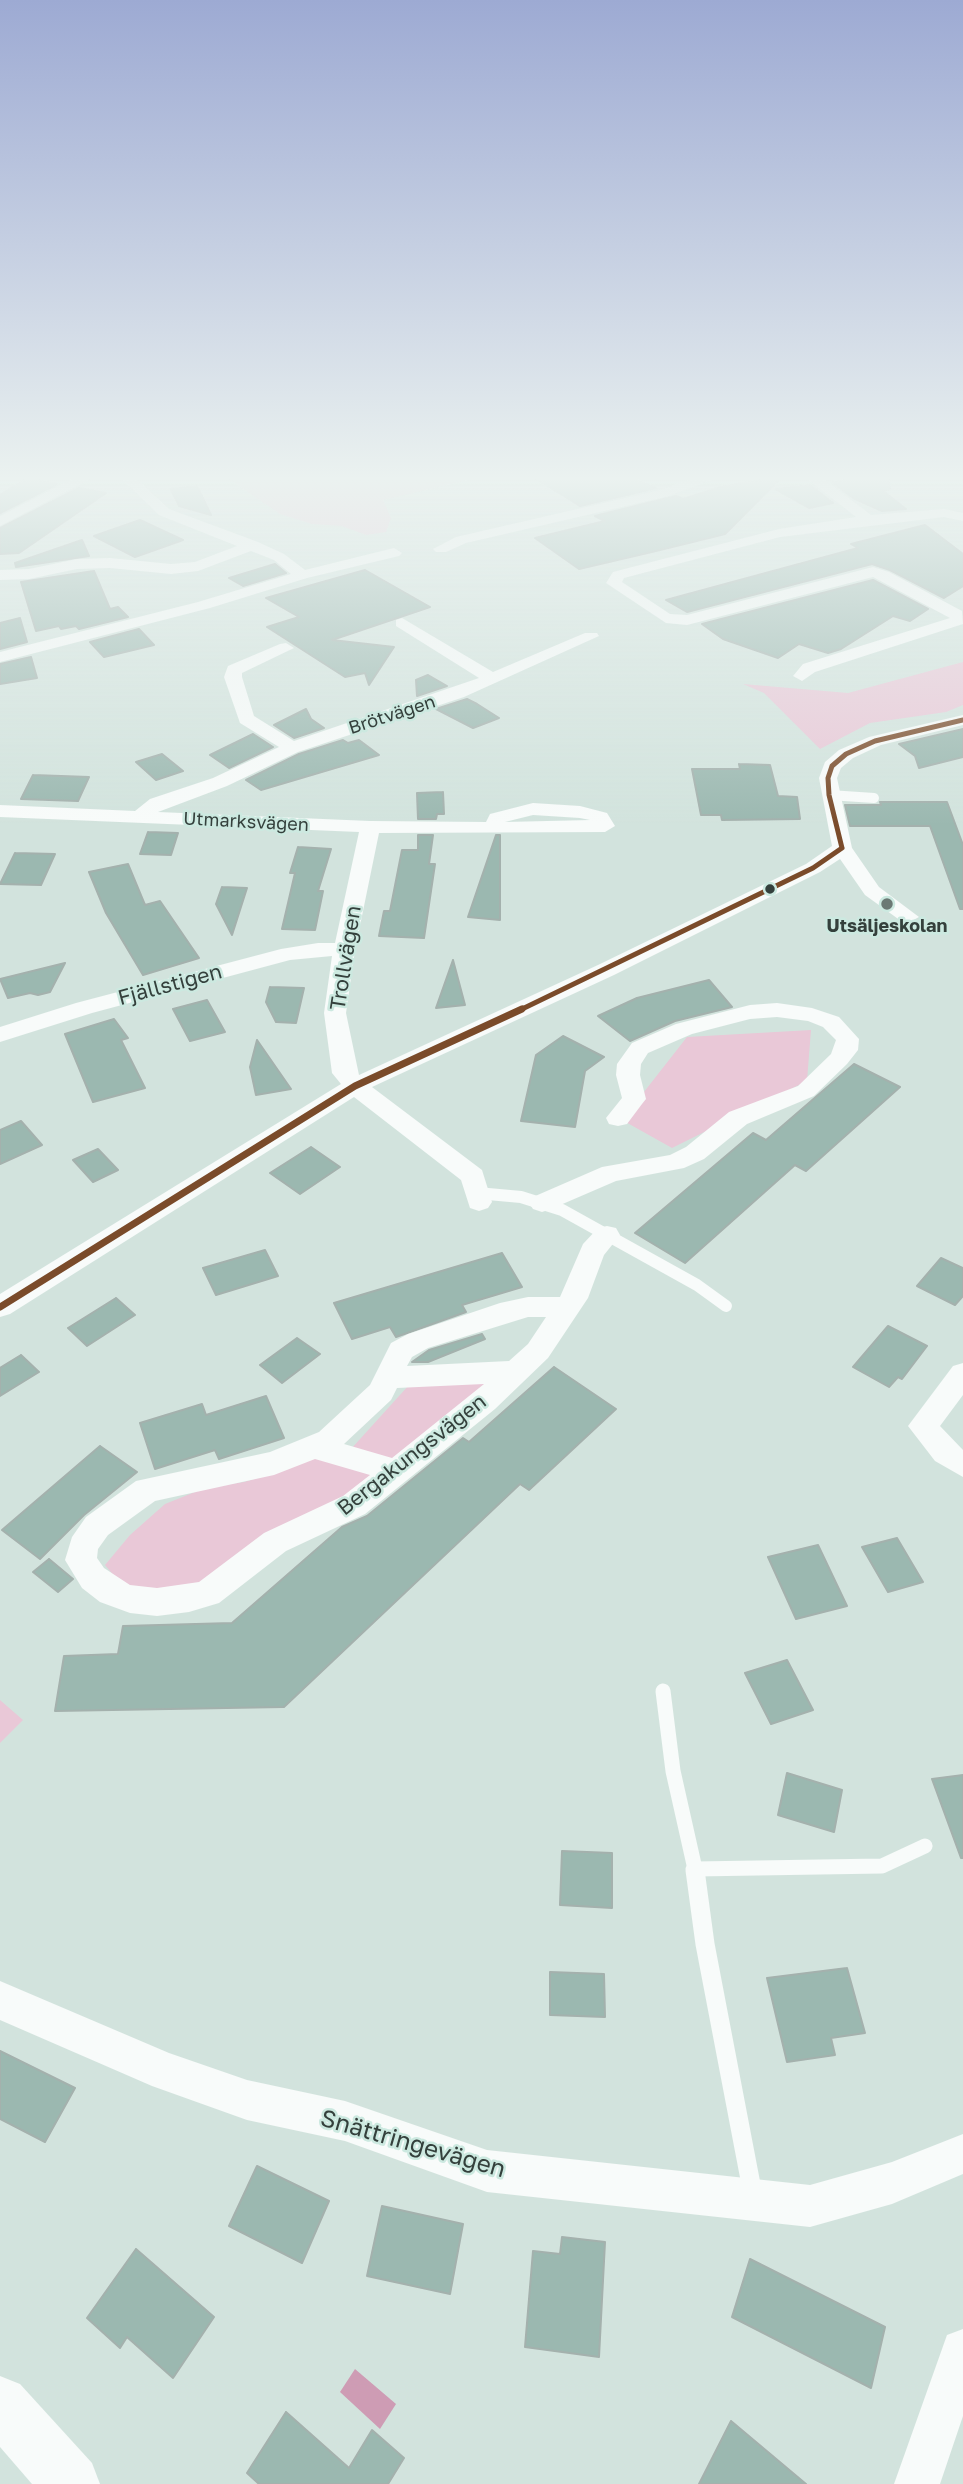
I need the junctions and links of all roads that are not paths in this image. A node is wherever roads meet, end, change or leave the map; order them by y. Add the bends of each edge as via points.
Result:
1 (243, 593) edge
2 (629, 593) edge
3 (792, 593) edge
4 (917, 593) edge
5 (402, 623) dead end
6 (591, 636) dead end
7 (286, 648) dead end
8 (0, 657) edge
9 (802, 676) dead end
10 (491, 678) junction
11 (963, 720) edge
12 (292, 748) junction
13 (829, 795) junction
14 (874, 798) dead end
15 (0, 811) edge
16 (139, 817) junction
17 (370, 827) junction
18 (493, 828) dead end
19 (842, 848) junction
20 (908, 917) dead end
21 (344, 950) junction
22 (0, 1035) edge
23 (355, 1086) junction
24 (618, 1118) dead end
25 (478, 1198) joint
26 (542, 1203) junction
27 (607, 1235) junction
28 (726, 1306) dead end
29 (0, 1307) edge
30 (567, 1307) junction
31 (515, 1372) junction
32 (963, 1374) edge
33 (386, 1378) junction
34 (315, 1447) junction
35 (963, 1465) edge
36 (395, 1471) junction
37 (663, 1691) dead end
38 (925, 1846) dead end
39 (695, 1869) junction
40 (0, 2000) edge
41 (963, 2154) edge
42 (754, 2202) junction
43 (963, 2351) edge
44 (0, 2404) edge
45 (71, 2484) edge
46 (917, 2484) edge

1 - 8 street
2 - 3 street via 666,618 687,620
4 - 9 street via 960,620 809,668
5 - 10 street
6 - 10 street, Brötvägen
7 - 12 street via 234,670 233,677 246,719
10 - 12 street, Brötvägen
11 - 13 street via 875,741 846,754 832,766
12 - 16 street, Brötvägen via 220,782 157,803
13 - 14 lane
13 - 19 street
15 - 16 street, Utmarksvägen
16 - 17 street, Utmarksvägen
17 - 18 street, Utmarksvägen
17 - 21 street, Trollvägen
19 - 20 street via 872,891
19 - 23 street via 813,868 631,958
21 - 22 street, Fjällstigen via 289,954
21 - 23 street, Trollvägen via 335,1013 344,1073
23 - 25 street via 473,1176
23 - 29 street
24 - 26 street via 634,1099 629,1064 640,1048 684,1029 750,1012 786,1010 831,1022 848,1039 839,1059 806,1091 738,1118 695,1153 675,1162 611,1174
25 - 26 lane
26 - 27 lane
27 - 28 lane
27 - 30 street, Bergakungsvägen via 592,1251
30 - 31 street, Bergakungsvägen via 538,1350
30 - 33 street, Bergakungsvägen via 500,1312 418,1340 401,1350
31 - 33 street
31 - 36 street, Bergakungsvägen
32 - 35 street via 923,1426 945,1453
33 - 34 street, Bergakungsvägen via 381,1392 357,1416
34 - 36 street
34 - 36 street, Bergakungsvägen via 274,1463 147,1490 97,1526 83,1546 81,1560 102,1585 130,1599 157,1602 208,1593 275,1542 354,1505
37 - 39 lane via 673,1771
38 - 39 lane via 882,1866
39 - 42 lane
40 - 42 street, Snättringevägen via 166,2071 247,2100 345,2121 487,2171
41 - 42 street, Snättringevägen via 892,2183 810,2206
43 - 46 street
44 - 45 street

